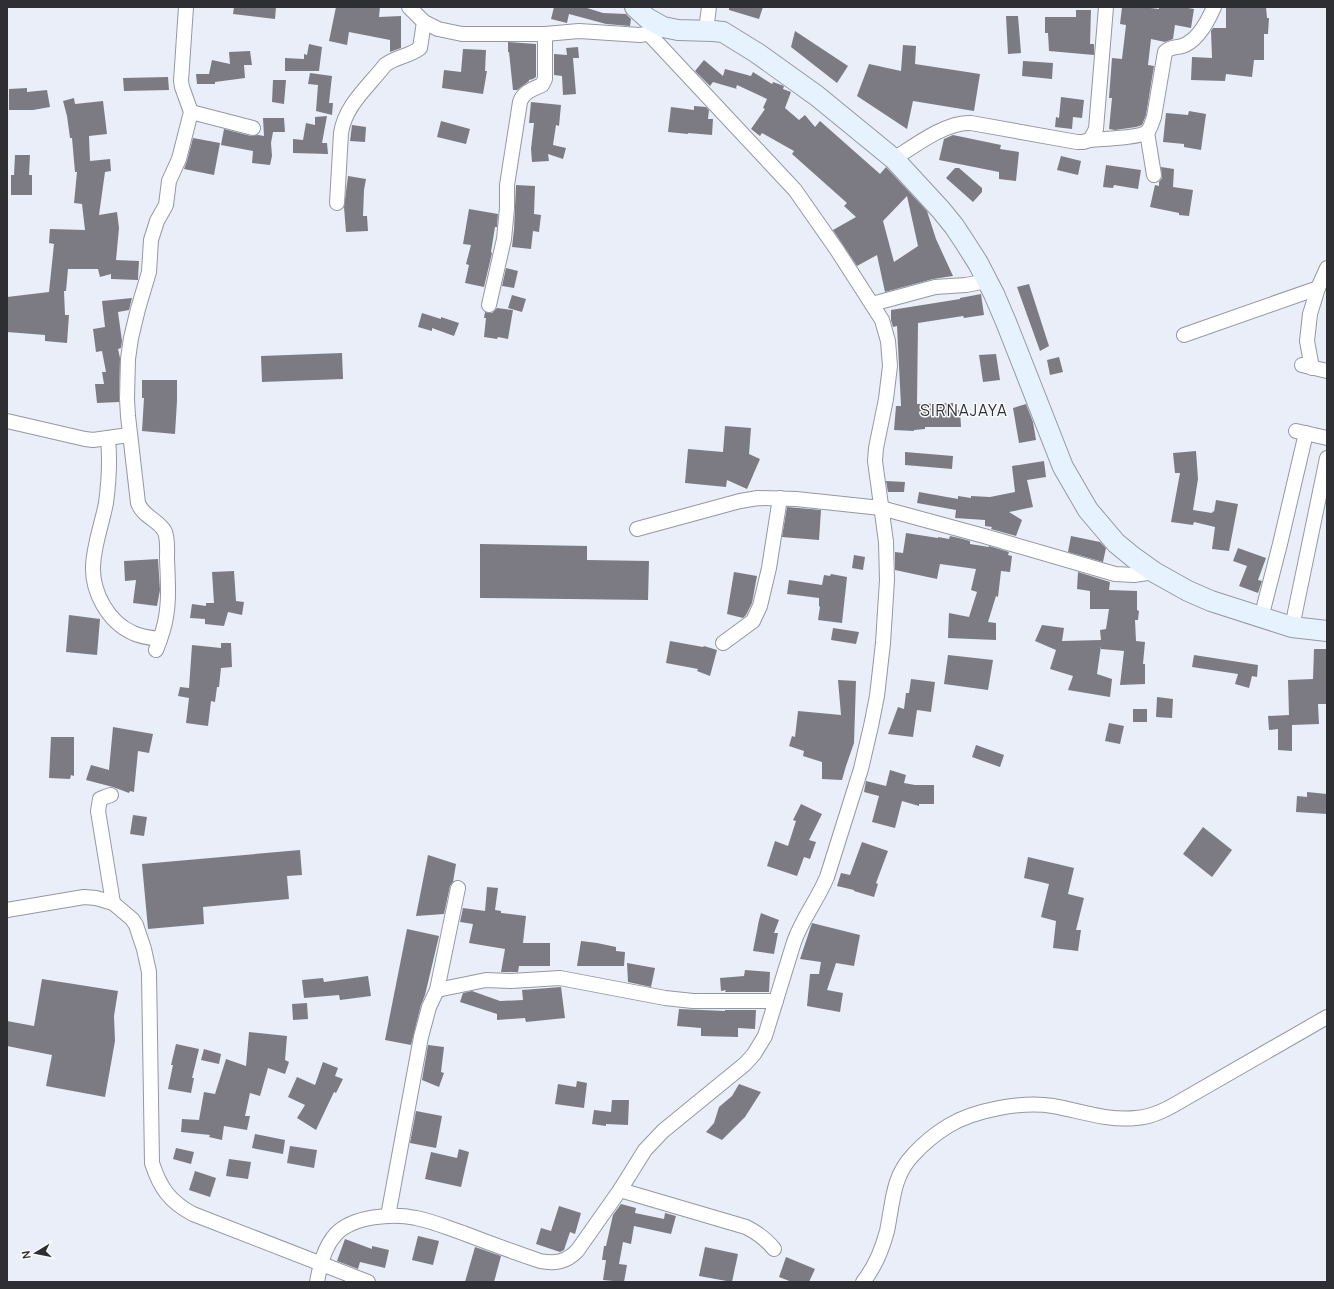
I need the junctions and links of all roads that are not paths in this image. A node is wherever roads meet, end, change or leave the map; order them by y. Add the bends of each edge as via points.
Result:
1 (186, 7) edge
2 (409, 7) edge
3 (635, 7) edge
4 (709, 7) edge
5 (1106, 7) edge
6 (1214, 7) edge
7 (424, 22) junction
8 (669, 28) junction
9 (706, 30) junction
10 (545, 34) junction
11 (649, 34) junction
12 (191, 112) junction
13 (253, 128) dead end
14 (1147, 132) junction
15 (1090, 140) junction
16 (894, 159) junction
17 (1154, 175) dead end
18 (337, 203) dead end
19 (1327, 268) edge
20 (987, 281) junction
21 (1318, 288) junction
22 (872, 304) junction
23 (489, 305) dead end
24 (1184, 335) dead end
25 (1327, 371) edge
26 (7, 421) edge
27 (129, 435) junction
28 (108, 438) junction
29 (1327, 438) edge
30 (1327, 458) edge
31 (780, 498) junction
32 (881, 508) junction
33 (637, 529) dead end
34 (1154, 572) junction
35 (1261, 618) junction
36 (1292, 627) junction
37 (1327, 631) edge
38 (723, 643) dead end
39 (111, 795) dead end
40 (458, 888) dead end
41 (113, 903) junction
42 (7, 910) edge
43 (437, 990) junction
44 (776, 1001) junction
45 (1327, 1017) edge
46 (620, 1190) junction
47 (388, 1216) junction
48 (774, 1249) dead end
49 (320, 1264) junction
50 (317, 1282) edge
51 (368, 1282) edge
52 (863, 1282) edge

1 - 12 street via 181,81
2 - 7 street
3 - 8 street via 647,18
4 - 9 street
5 - 15 street via 1096,129
6 - 14 street via 1198,35 1189,43 1169,48 1165,52 1154,117
7 - 10 street via 438,29 462,34
7 - 18 street via 420,48 385,65 355,101 345,118 341,133
8 - 9 street
8 - 11 street
9 - 16 street via 723,32 757,52 817,96
10 - 11 street via 579,31
10 - 23 street via 544,82 524,94 520,102 507,185 504,239
11 - 22 street via 795,190
12 - 13 street
12 - 27 street via 179,159 169,181 166,205 151,240 149,272 131,338 127,399
14 - 15 street via 1138,136
14 - 17 street
15 - 16 street via 1077,142 963,122 948,127
16 - 20 street via 954,226
19 - 21 street
20 - 22 street via 935,287
20 - 34 street via 1006,322 1056,452 1073,485 1088,510 1116,543
21 - 24 street
21 - 25 street via 1310,314 1307,366
22 - 32 street via 885,329 890,366 875,461
26 - 28 street via 85,439
27 - 28 street
27 - 28 street via 138,503 143,513 162,528 167,540 167,610 158,645 133,633 107,612 98,596 94,581 96,545 109,478
29 - 35 street via 1301,432 1280,544
30 - 36 street
31 - 32 street
31 - 33 street via 740,501
31 - 38 street via 760,606 753,621
32 - 34 street via 1116,574
32 - 44 street via 886,542 887,580 877,696 861,769 827,877 798,930
34 - 35 street via 1211,601
35 - 36 street
36 - 37 street
39 - 41 street via 100,799 98,811
40 - 43 street
41 - 42 street via 84,897
41 - 49 street via 136,925 148,966 152,1163 160,1184 174,1201 193,1214
43 - 44 street via 486,980 560,978 666,998
43 - 47 street via 429,1007 421,1037
44 - 46 street via 765,1036 754,1054 734,1074 663,1131 645,1150
45 - 52 street via 1172,1106 1145,1117 1099,1117 1037,1104 979,1113 947,1126 912,1156 898,1175 881,1252
46 - 47 street via 578,1251 572,1257 558,1263 540,1261 436,1223 416,1218
46 - 48 street via 746,1227 766,1239
47 - 49 street via 349,1224 336,1234
49 - 50 street
49 - 51 street

